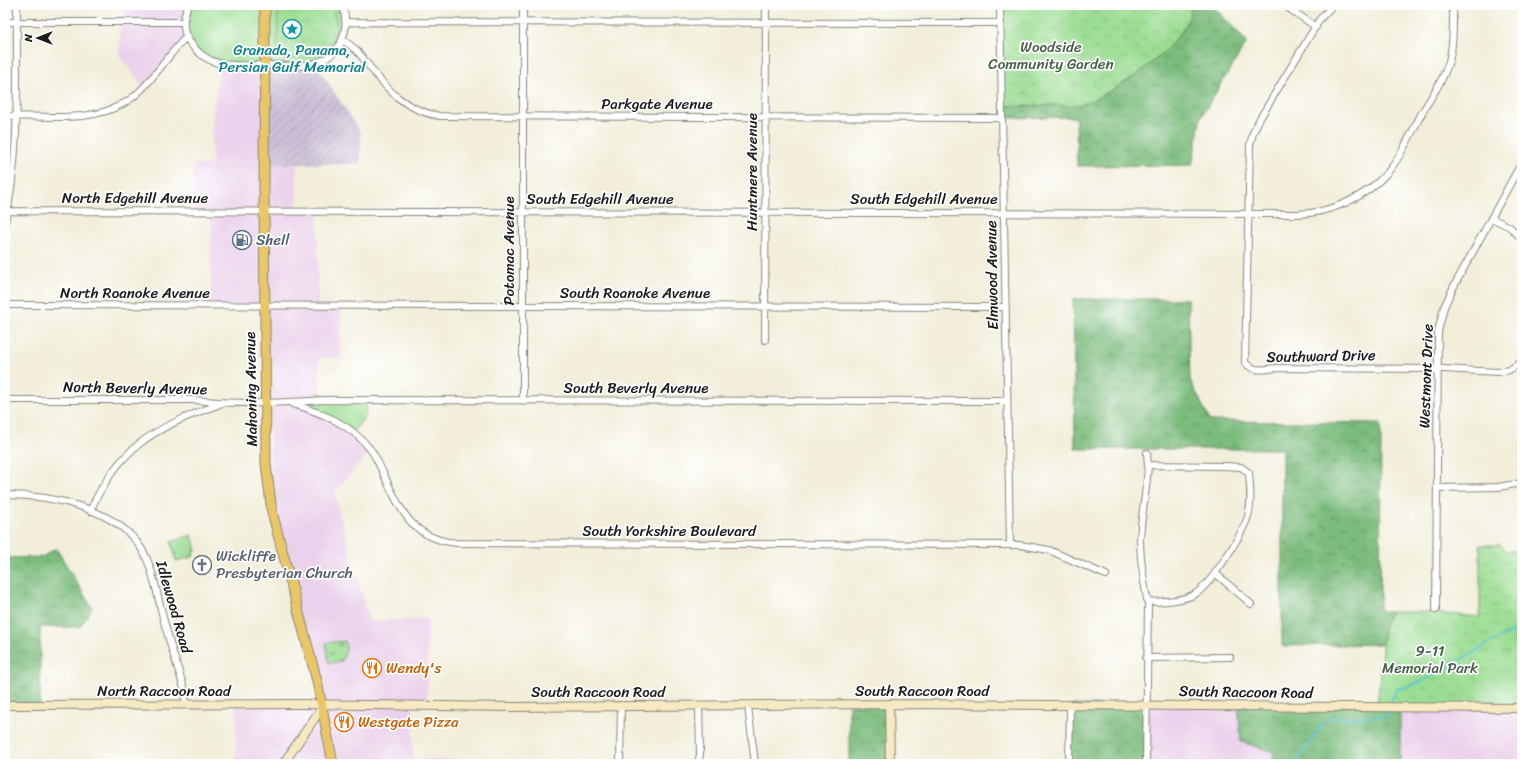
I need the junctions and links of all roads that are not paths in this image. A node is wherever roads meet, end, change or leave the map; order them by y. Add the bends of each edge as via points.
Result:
1 (17, 5) edge
2 (265, 5) edge
3 (343, 5) edge
4 (523, 5) edge
5 (766, 5) edge
6 (1000, 5) edge
7 (1284, 5) edge
8 (1333, 5) edge
9 (1453, 5) edge
10 (187, 6) edge
11 (5, 22) edge
12 (17, 22) junction
13 (183, 22) junction
14 (347, 22) junction
15 (523, 23) junction
16 (766, 23) junction
17 (1001, 23) junction
18 (1316, 28) junction
19 (186, 36) junction
20 (342, 40) junction
21 (265, 65) junction
22 (5, 116) edge
23 (16, 116) junction
24 (523, 117) junction
25 (766, 117) junction
26 (1002, 118) junction
27 (1522, 162) edge
28 (6, 211) edge
29 (264, 211) junction
30 (522, 212) junction
31 (766, 212) junction
32 (1004, 212) junction
33 (1248, 213) junction
34 (1491, 218) junction
35 (5, 222) edge
36 (1522, 238) edge
37 (5, 305) edge
38 (265, 306) junction
39 (522, 306) junction
40 (766, 306) junction
41 (1006, 307) junction
42 (765, 340) dead end
43 (1522, 362) edge
44 (1438, 369) junction
45 (5, 400) edge
46 (522, 400) junction
47 (1007, 401) junction
48 (221, 403) junction
49 (265, 403) junction
50 (289, 403) junction
51 (1147, 453) dead end
52 (1148, 465) junction
53 (1522, 483) edge
54 (1437, 488) junction
55 (5, 494) edge
56 (90, 511) junction
57 (1010, 544) junction
58 (1215, 573) junction
59 (1106, 575) dead end
60 (1147, 601) junction
61 (1251, 604) dead end
62 (1436, 610) dead end
63 (1230, 657) dead end
64 (1146, 658) junction
65 (889, 704) junction
66 (5, 705) edge
67 (186, 705) junction
68 (621, 705) junction
69 (1070, 705) junction
70 (1146, 705) junction
71 (323, 706) junction
72 (699, 706) junction
73 (748, 706) junction
74 (1522, 708) edge
75 (283, 764) edge
76 (333, 764) edge
77 (620, 764) edge
78 (698, 764) edge
79 (755, 764) edge
80 (890, 764) edge
81 (1069, 764) edge
82 (1146, 764) edge

1 - 12 street
2 - 21 main road, Mahoning Avenue
3 - 14 street
4 - 15 street, Potomac Avenue
5 - 16 street, Huntmere Avenue
6 - 17 street, Elmwood Avenue
7 - 18 street
8 - 18 street, Southward Drive
9 - 33 street, South Edgehill Avenue via 1452,41 1446,68 1400,154 1384,175 1360,195 1329,210 1305,214
10 - 13 street
11 - 12 street
12 - 13 street
12 - 23 street
13 - 19 street
14 - 15 street
14 - 20 street
15 - 16 street
15 - 24 street, Potomac Avenue
16 - 17 street
16 - 25 street, Huntmere Avenue
17 - 26 street, Elmwood Avenue
18 - 33 street, Southward Drive via 1253,134 1250,145
19 - 21 street via 199,54 213,63
19 - 23 street via 141,90 108,112 86,116
20 - 21 street via 332,53 315,63
20 - 24 street, Parkgate Avenue via 354,47 396,97 417,110 440,116
21 - 29 main road, Mahoning Avenue
22 - 23 street
23 - 28 street via 10,198
24 - 25 street, Parkgate Avenue
24 - 30 street, Potomac Avenue
25 - 26 street, Parkgate Avenue
25 - 31 street, Huntmere Avenue
26 - 32 street, Elmwood Avenue
27 - 34 street, Westmont Drive
28 - 29 street, North Edgehill Avenue
28 - 35 street
29 - 30 street, South Edgehill Avenue
29 - 38 main road, Mahoning Avenue
30 - 31 street, South Edgehill Avenue
30 - 39 street, Potomac Avenue
31 - 32 street, South Edgehill Avenue
31 - 40 street, Huntmere Avenue
32 - 33 street, South Edgehill Avenue
32 - 41 street, Elmwood Avenue
33 - 44 street, Southward Drive via 1247,330 1244,358 1248,366 1259,370
34 - 36 street via 1510,227
34 - 44 street, Westmont Drive via 1444,307 1438,332
37 - 38 street, North Roanoke Avenue
38 - 39 street, South Roanoke Avenue
38 - 49 main road, Mahoning Avenue
39 - 40 street, South Roanoke Avenue
39 - 46 street, Potomac Avenue
40 - 41 street, South Roanoke Avenue
40 - 42 street, Huntmere Avenue
41 - 47 street, Elmwood Avenue
43 - 44 street, Southward Drive via 1509,370 1498,372
44 - 54 street, Westmont Drive
45 - 48 street, North Beverly Avenue via 194,400
46 - 47 street, South Beverly Avenue
46 - 50 street, South Beverly Avenue via 325,400
47 - 57 street, Elmwood Avenue
48 - 49 street, North Beverly Avenue
48 - 56 street via 167,424 137,444 109,475
49 - 50 street, South Beverly Avenue
49 - 71 main road, Mahoning Avenue via 266,464 272,512
50 - 57 street, South Yorkshire Boulevard via 330,418 357,436 374,455 406,518 420,532 442,542
51 - 52 street
52 - 58 street via 1241,467 1249,473 1251,492 1246,524
52 - 60 street via 1140,539
53 - 54 street via 1498,488
54 - 62 street, Westmont Drive
55 - 56 street, Idlewood Road via 40,497
56 - 67 street, Idlewood Road via 116,523 135,541 145,556 184,688
57 - 59 street, South Yorkshire Boulevard via 1049,550
58 - 60 street via 1195,594 1171,601
58 - 61 street
60 - 64 street
63 - 64 street
64 - 70 street
65 - 69 street, South Raccoon Road
65 - 73 street, South Raccoon Road
65 - 80 street
66 - 67 street, North Raccoon Road
67 - 71 street, North Raccoon Road
68 - 71 street, South Raccoon Road
68 - 72 street, South Raccoon Road
68 - 77 street
69 - 70 street, South Raccoon Road
69 - 81 street
70 - 74 street, South Raccoon Road
70 - 82 street
71 - 75 street
71 - 76 main road, Mahoning Avenue
72 - 73 street, South Raccoon Road
72 - 78 street
73 - 79 street

